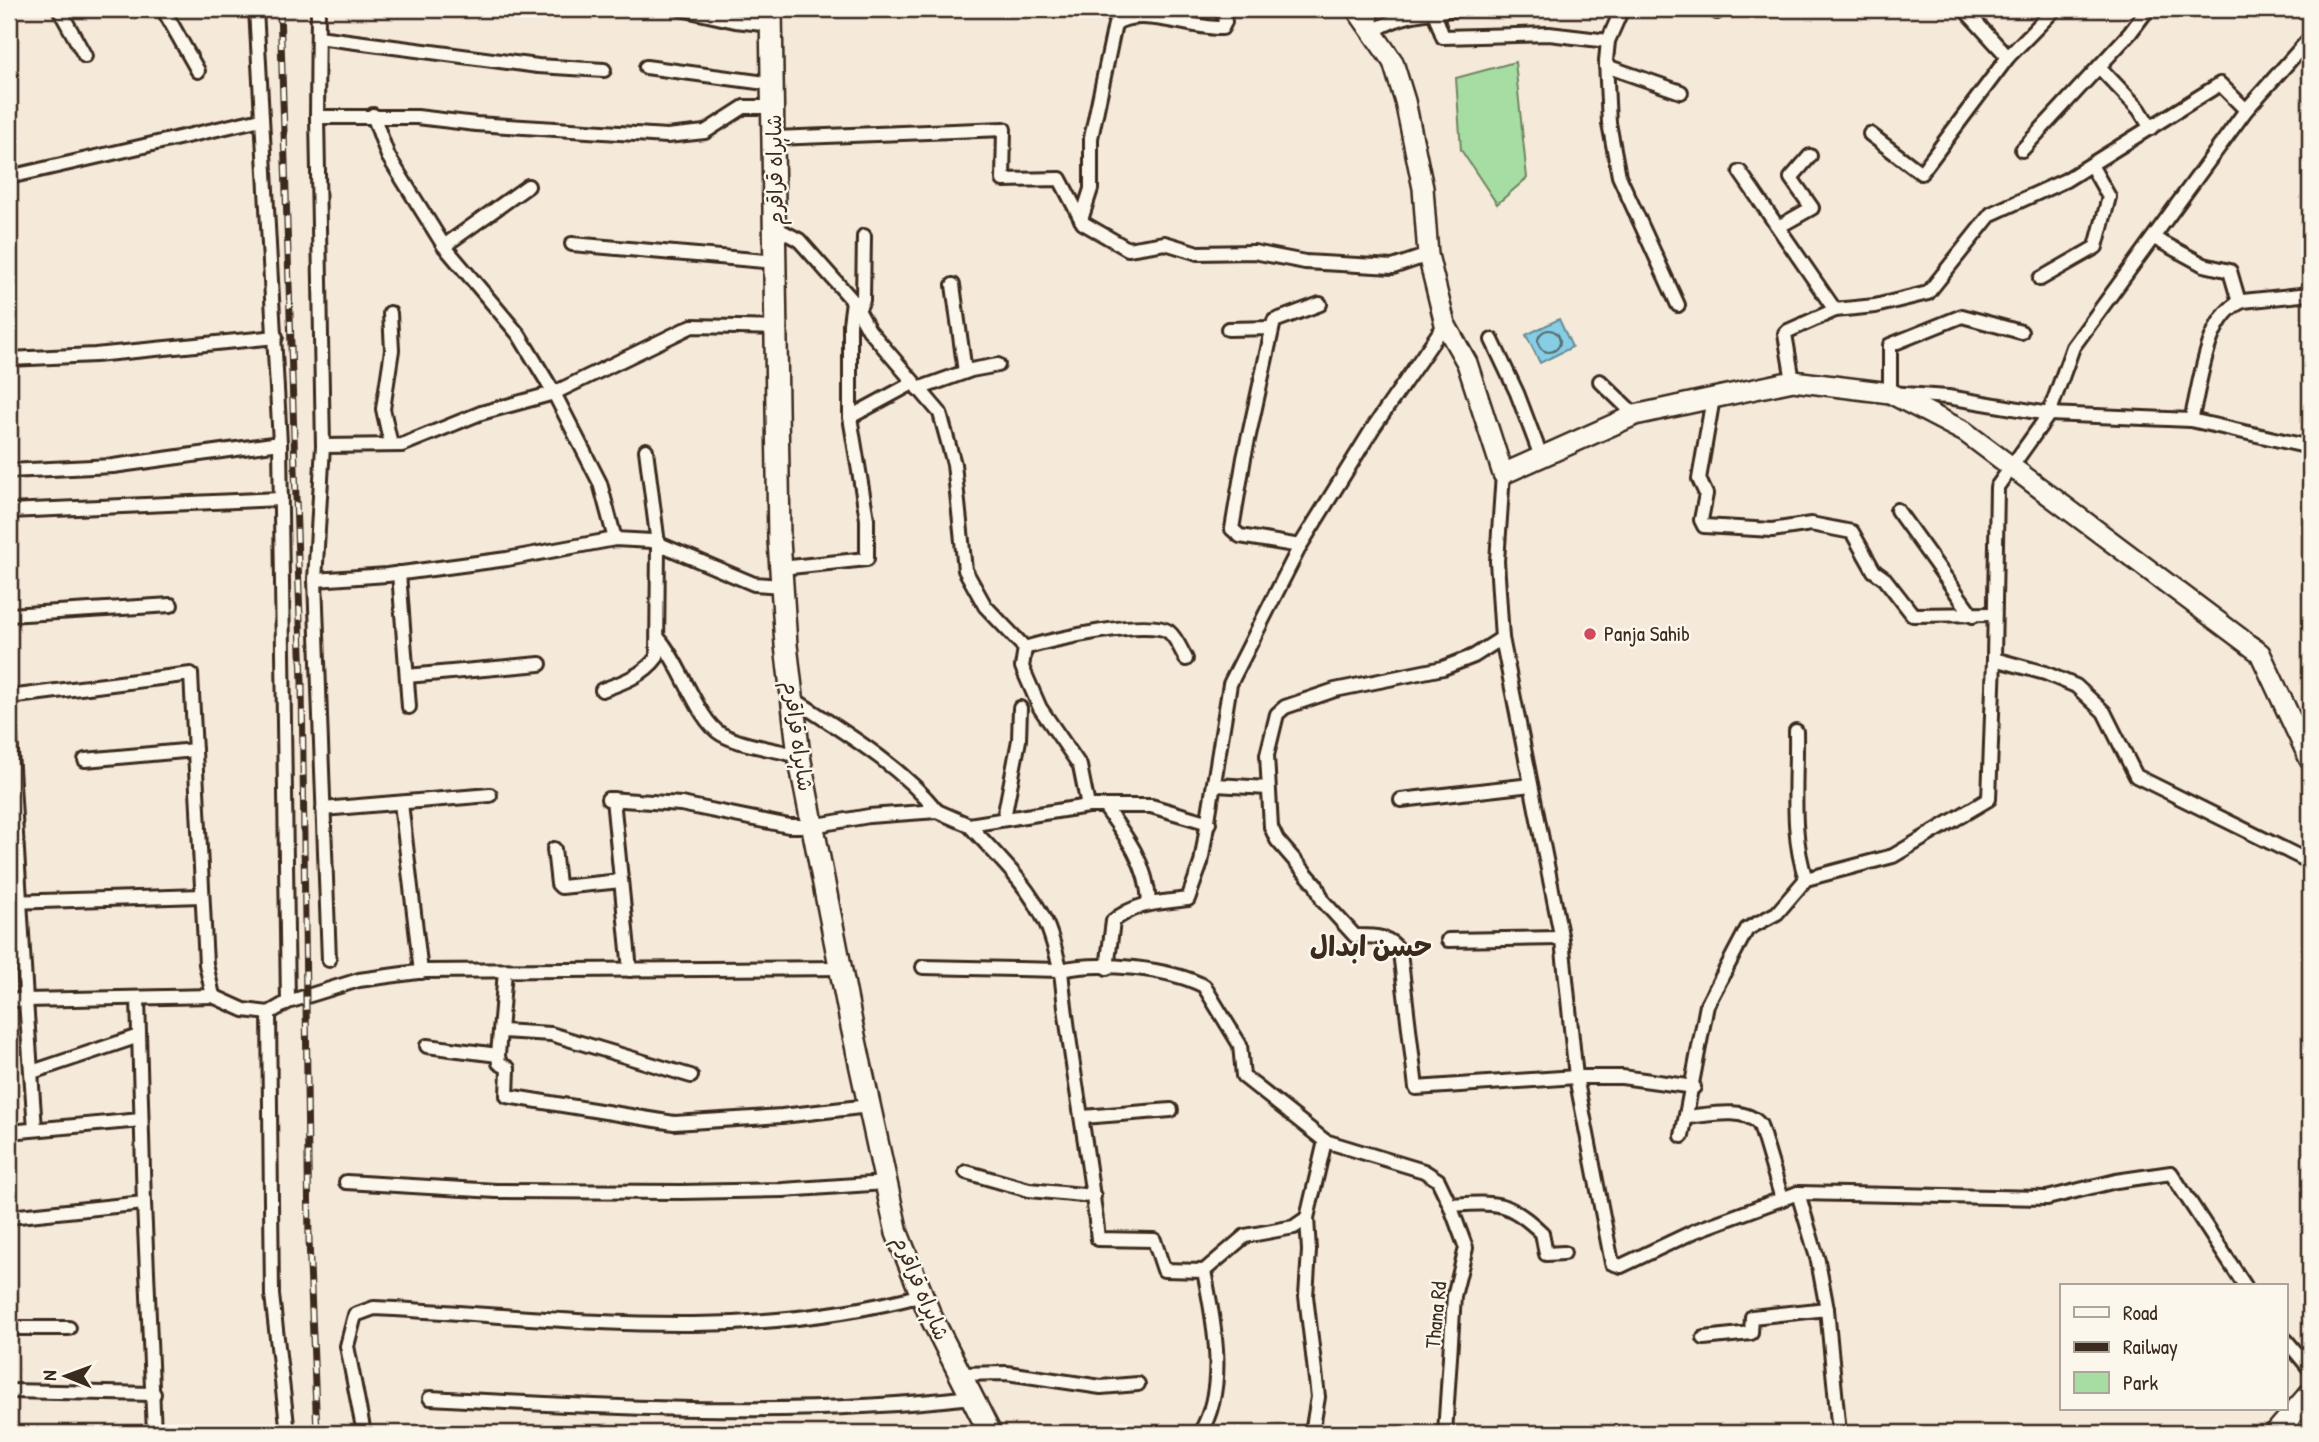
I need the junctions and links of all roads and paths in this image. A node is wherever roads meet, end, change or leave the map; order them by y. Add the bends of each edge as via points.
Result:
1 (60, 9) edge
2 (163, 9) edge
3 (256, 9) edge
4 (318, 9) edge
5 (681, 9) edge
6 (1223, 9) edge
7 (1356, 9) edge
8 (1370, 9) edge
9 (1458, 9) edge
10 (1622, 9) edge
11 (1964, 9) edge
12 (2055, 9) edge
13 (2148, 9) edge
14 (1434, 12) junction
15 (771, 17) edge
16 (1374, 31) junction
17 (318, 37) junction
18 (2310, 38) edge
19 (1608, 41) junction
20 (85, 56) dead end
21 (2008, 57) junction
22 (1606, 66) junction
23 (646, 67) dead end
24 (2099, 67) junction
25 (198, 71) dead end
26 (604, 71) dead end
27 (773, 84) junction
28 (1681, 92) dead end
29 (774, 107) junction
30 (2246, 110) junction
31 (373, 114) junction
32 (317, 117) junction
33 (261, 119) junction
34 (2151, 128) junction
35 (1870, 134) dead end
36 (775, 138) junction
37 (2022, 150) dead end
38 (1810, 156) dead end
39 (2091, 165) junction
40 (1740, 172) dead end
41 (9, 177) edge
42 (528, 186) dead end
43 (1081, 220) junction
44 (1780, 226) junction
45 (776, 229) junction
46 (864, 236) dead end
47 (2154, 238) junction
48 (572, 244) dead end
49 (444, 246) junction
50 (1428, 254) junction
51 (776, 262) junction
52 (2040, 279) dead end
53 (953, 285) dead end
54 (2310, 294) edge
55 (2239, 302) junction
56 (1320, 304) dead end
57 (1678, 305) dead end
58 (856, 306) junction
59 (1835, 310) junction
60 (390, 313) dead end
61 (1445, 324) junction
62 (778, 328) junction
63 (1272, 328) junction
64 (1228, 329) dead end
65 (2021, 332) dead end
66 (276, 337) junction
67 (1492, 340) dead end
68 (9, 359) edge
69 (998, 365) dead end
70 (965, 372) junction
71 (1793, 381) junction
72 (1600, 382) dead end
73 (916, 386) junction
74 (554, 393) junction
75 (1890, 393) junction
76 (1713, 398) junction
77 (2049, 414) junction
78 (1635, 415) junction
79 (850, 417) junction
80 (2191, 420) junction
81 (280, 443) junction
82 (391, 445) junction
83 (323, 446) junction
84 (2310, 447) edge
85 (646, 450) dead end
86 (1542, 459) junction
87 (2012, 466) junction
88 (9, 471) edge
89 (1503, 474) junction
90 (281, 499) junction
91 (1897, 510) dead end
92 (9, 511) edge
93 (615, 539) junction
94 (658, 544) junction
95 (1300, 546) junction
96 (400, 573) junction
97 (781, 577) junction
98 (315, 580) junction
99 (172, 605) dead end
100 (1994, 614) junction
101 (9, 615) edge
102 (1973, 616) junction
103 (1502, 638) junction
104 (659, 639) junction
105 (1025, 648) junction
106 (1186, 659) dead end
107 (1994, 659) junction
108 (540, 664) dead end
109 (407, 676) junction
110 (602, 690) dead end
111 (9, 697) edge
112 (792, 698) junction
113 (409, 707) dead end
114 (1020, 709) dead end
115 (9, 718) edge
116 (1796, 731) dead end
117 (195, 750) junction
118 (799, 756) junction
119 (85, 760) dead end
120 (2310, 760) edge
121 (1216, 785) junction
122 (1531, 785) junction
123 (1268, 788) junction
124 (490, 795) dead end
125 (1401, 800) dead end
126 (401, 803) junction
127 (1088, 806) junction
128 (1104, 806) junction
129 (323, 809) junction
130 (937, 811) junction
131 (1004, 818) junction
132 (1209, 823) junction
133 (969, 825) junction
134 (812, 827) junction
135 (554, 849) dead end
136 (2310, 862) edge
137 (1806, 879) junction
138 (621, 881) junction
139 (202, 897) junction
140 (15, 901) edge
141 (1149, 902) junction
142 (1561, 937) junction
143 (1448, 940) dead end
144 (329, 960) dead end
145 (923, 967) dead end
146 (842, 968) junction
147 (1107, 968) junction
148 (630, 970) junction
149 (1061, 970) junction
150 (505, 971) junction
151 (421, 972) junction
152 (213, 996) junction
153 (138, 999) junction
154 (9, 1000) edge
155 (26, 1000) junction
156 (288, 1002) junction
157 (269, 1013) junction
158 (502, 1031) junction
159 (139, 1036) junction
160 (427, 1046) dead end
161 (498, 1055) junction
162 (32, 1072) junction
163 (691, 1076) dead end
164 (1576, 1077) junction
165 (1694, 1087) junction
166 (869, 1106) junction
167 (1171, 1110) dead end
168 (1083, 1116) junction
169 (1687, 1117) junction
170 (141, 1120) junction
171 (35, 1129) junction
172 (9, 1132) edge
173 (1682, 1136) dead end
174 (1325, 1141) junction
175 (966, 1172) dead end
176 (346, 1182) dead end
177 (885, 1183) junction
178 (1798, 1193) junction
179 (1094, 1196) junction
180 (1782, 1199) junction
181 (144, 1203) junction
182 (1450, 1205) junction
183 (9, 1217) edge
184 (1307, 1218) junction
185 (1564, 1253) dead end
186 (1204, 1271) junction
187 (2244, 1284) edge
188 (922, 1295) junction
189 (1827, 1310) junction
190 (9, 1328) edge
191 (69, 1328) dead end
192 (1704, 1338) dead end
193 (2288, 1342) edge
194 (2310, 1369) edge
195 (959, 1374) junction
196 (1138, 1384) dead end
197 (9, 1391) edge
198 (154, 1394) junction
199 (2310, 1394) edge
200 (971, 1397) junction
201 (430, 1398) dead end
202 (2310, 1428) edge
203 (154, 1433) edge
204 (288, 1433) edge
205 (364, 1433) edge
206 (990, 1433) edge
207 (1200, 1433) edge
208 (1312, 1433) edge
209 (1445, 1433) edge
210 (1839, 1433) edge
211 (2276, 1433) edge
212 (2306, 1433) edge

1 - 20 street
2 - 25 street
3 - 33 street
4 - 17 street
5 - 15 street via 735,21
6 - 43 street via 1222,28 1143,18 1115,24 1091,138 1091,189
7 - 16 main road
8 - 16 street
9 - 14 street
10 - 19 street
11 - 21 street
12 - 21 street
13 - 24 street
14 - 16 street via 1404,17
14 - 19 street via 1443,37 1549,34
15 - 27 highway, شاہراہ قراقرم
16 - 50 main road via 1393,62 1405,102 1423,188
17 - 26 street
17 - 32 street
18 - 30 street
19 - 22 street
21 - 35 street via 1921,173
22 - 28 street
22 - 57 street via 1609,122 1619,176
23 - 27 street
24 - 34 street via 2139,108
24 - 37 street
27 - 29 highway, شاہراہ قراقرم
29 - 31 street via 744,107 705,132 667,136
29 - 36 highway, شاہراہ قراقرم
30 - 34 street via 2220,84
30 - 47 street
31 - 32 street
31 - 49 street via 388,156
32 - 83 street
33 - 41 street
33 - 66 street
34 - 39 street
36 - 43 street via 1004,129 1003,180 1060,179
36 - 45 highway, شاہراہ قراقرم
38 - 44 street via 1791,178 1812,208
39 - 52 street via 2109,197 2096,247
39 - 59 street via 1991,214 1928,293
40 - 44 street
42 - 49 street
43 - 50 street via 1128,248 1165,243 1198,253 1254,253 1305,262 1394,267
44 - 59 street
45 - 51 highway, شاہراہ قراقرم
45 - 58 street via 799,240
46 - 58 street via 863,300
47 - 55 street via 2204,265 2230,271
47 - 77 street via 2073,347
48 - 51 street
49 - 74 street via 519,335
50 - 61 main road
51 - 62 highway, شاہراہ قراقرم
53 - 70 street
54 - 55 street
55 - 80 street via 2219,320 2210,342
56 - 63 street via 1278,318
58 - 73 street via 869,330
58 - 79 street via 850,324
59 - 71 street via 1785,334
60 - 82 street via 392,350 383,409
61 - 89 main road via 1467,363
61 - 95 street
62 - 74 street via 692,326
62 - 97 highway, شاہراہ قراقرم
63 - 64 street
63 - 95 street via 1232,529 1240,536
65 - 75 street via 1962,316 1890,345
66 - 68 street
66 - 81 street
67 - 86 street
69 - 70 street
70 - 73 street
71 - 75 main road
71 - 76 main road
72 - 78 street
73 - 79 street
73 - 105 street via 940,413 946,429 965,570 985,606
74 - 82 street
74 - 93 street via 600,483
75 - 77 street via 1948,397
75 - 87 main road via 1938,416
76 - 78 main road
76 - 102 street via 1699,479 1706,494 1704,526 1772,530 1811,524 1843,528 1852,532 1874,571 1913,615
77 - 80 street
77 - 87 street
78 - 86 main road
79 - 97 street via 867,519 866,559
80 - 84 street
81 - 88 street via 113,466
81 - 90 street
82 - 83 street
83 - 98 street
85 - 94 street
86 - 89 main road
87 - 100 street via 1997,487
87 - 120 main road via 2260,653
89 - 103 street via 1497,561
90 - 92 street
90 - 156 street
91 - 102 street
93 - 94 street
93 - 96 street
94 - 97 street via 754,584
94 - 104 street
95 - 121 street via 1230,684
96 - 98 street
96 - 109 street
97 - 112 highway, شاہراہ قراقرم
98 - 129 street
99 - 101 street
100 - 102 street
100 - 107 street
103 - 122 street
103 - 123 street via 1443,668 1335,690 1285,707 1272,727
104 - 110 street via 651,666
104 - 118 street via 715,729
105 - 106 street via 1059,637 1153,626 1170,632
105 - 127 street via 1022,667 1040,708 1080,766
107 - 136 street via 2076,686 2104,712 2136,776
107 - 137 street via 1989,799 1893,856
108 - 109 street
109 - 113 street
111 - 117 street via 191,674
112 - 118 highway, شاہراہ قراقرم
112 - 130 street via 871,752 920,791
114 - 131 street via 1019,740
115 - 140 street
116 - 137 street via 1797,808
117 - 119 street
117 - 139 street
118 - 134 highway, شاہراہ قراقرم
121 - 123 street
121 - 132 street
122 - 125 street
122 - 142 street
123 - 164 street via 1271,827 1316,885 1322,901 1355,936 1385,939 1401,952 1416,1088
124 - 126 street
126 - 129 street
126 - 151 street
127 - 128 street
127 - 131 street
128 - 132 street via 1151,806
128 - 141 street via 1143,867
129 - 144 street
130 - 133 street
130 - 134 street via 869,816
131 - 133 street
132 - 141 street via 1202,863 1188,899
133 - 149 street via 1030,895 1047,925
134 - 138 street via 681,804 610,799
134 - 146 highway, شاہراہ قراقرم
135 - 138 street via 561,887
137 - 165 street via 1777,913 1747,929 1707,1004
138 - 148 street
139 - 140 street
139 - 152 street
140 - 155 street
141 - 147 street via 1112,921
142 - 143 street
142 - 164 street
145 - 149 street
146 - 148 street
146 - 166 highway, شاہراہ قراقرم
147 - 149 street
147 - 174 street via 1161,973 1204,986 1240,1045 1243,1076
148 - 150 street
149 - 168 street
150 - 151 street
150 - 158 street
151 - 156 street via 359,980
152 - 153 street
152 - 157 street via 244,1010
153 - 155 street
153 - 159 street
154 - 155 street
155 - 162 street
156 - 157 street
157 - 204 street via 272,1295
158 - 161 street
158 - 163 street via 551,1034
159 - 162 street
159 - 170 street
160 - 161 street
161 - 166 street via 499,1063 508,1068 507,1096 674,1123
162 - 171 street
164 - 165 street via 1622,1077
164 - 180 street via 1615,1266
165 - 169 street
166 - 177 highway, شاہراہ قراقرم
167 - 168 street
168 - 179 street
169 - 173 street
169 - 180 street via 1754,1116
170 - 171 street
170 - 181 street
171 - 172 street
174 - 182 street, Thana Rd via 1424,1171 1438,1180
174 - 184 street
175 - 179 street via 1029,1190
176 - 177 street via 496,1191 682,1192
177 - 188 highway, شاہراہ قراقرم via 897,1233
178 - 180 street
178 - 187 street via 2047,1198 2171,1173
178 - 189 street
179 - 186 street via 1098,1239 1154,1240 1164,1270
181 - 183 street
181 - 198 street
182 - 185 street via 1495,1202 1507,1206 1542,1233 1546,1254
182 - 209 street, Thana Rd via 1466,1248 1454,1296
184 - 186 street via 1294,1227 1245,1236
184 - 208 street via 1306,1296 1318,1397
186 - 207 street via 1215,1372 1209,1418
188 - 195 highway, شاہراہ قراقرم
188 - 205 street via 816,1316 717,1326 647,1326 374,1308 355,1315 347,1346
189 - 192 street via 1752,1317 1751,1333
189 - 210 street
190 - 191 street
193 - 194 street
195 - 196 street via 1007,1373 1101,1387
195 - 200 highway, شاہراہ قراقرم
197 - 198 street
198 - 203 street
199 - 211 highway
200 - 201 street via 886,1407 694,1408
200 - 206 highway, شاہراہ قراقرم
202 - 212 highway

